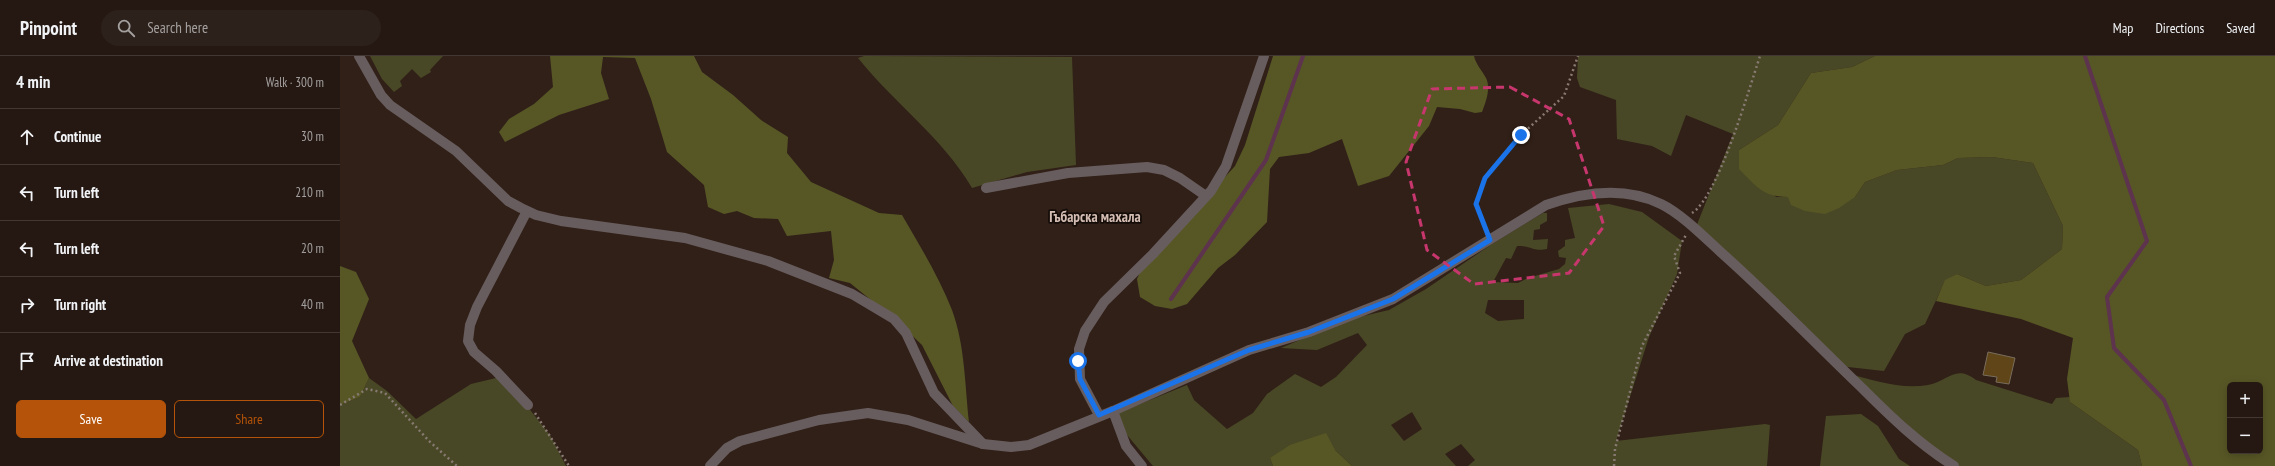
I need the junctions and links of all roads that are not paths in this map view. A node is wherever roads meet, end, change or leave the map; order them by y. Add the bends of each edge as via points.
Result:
1 (359, 56) edge
2 (1264, 56) edge
3 (986, 188) dead end
4 (1206, 196) junction
5 (527, 211) junction
6 (528, 405) road end
7 (1113, 410) junction
8 (1099, 415) junction
9 (983, 444) junction
10 (710, 466) edge
11 (1142, 466) edge
12 (1954, 466) edge

1 - 5 street via 381,95 390,105 456,150 508,201
2 - 4 street via 1226,166
3 - 4 street via 1068,173 1148,167 1164,170 1180,178
4 - 8 street via 1153,254 1104,302 1085,331 1079,349 1080,379
5 - 6 street via 477,307 470,324 468,341 474,352
5 - 9 street via 561,221 685,238 768,261 852,294 894,319 906,333 934,393
7 - 8 street
7 - 11 street via 1126,446
7 - 12 street via 1249,350 1309,332 1393,299 1546,205 1568,197 1612,192 1662,204 1691,226 1754,281 1909,434
8 - 9 street via 1029,445 1011,447
9 - 10 street via 902,418 868,413 819,420 740,441 727,448

